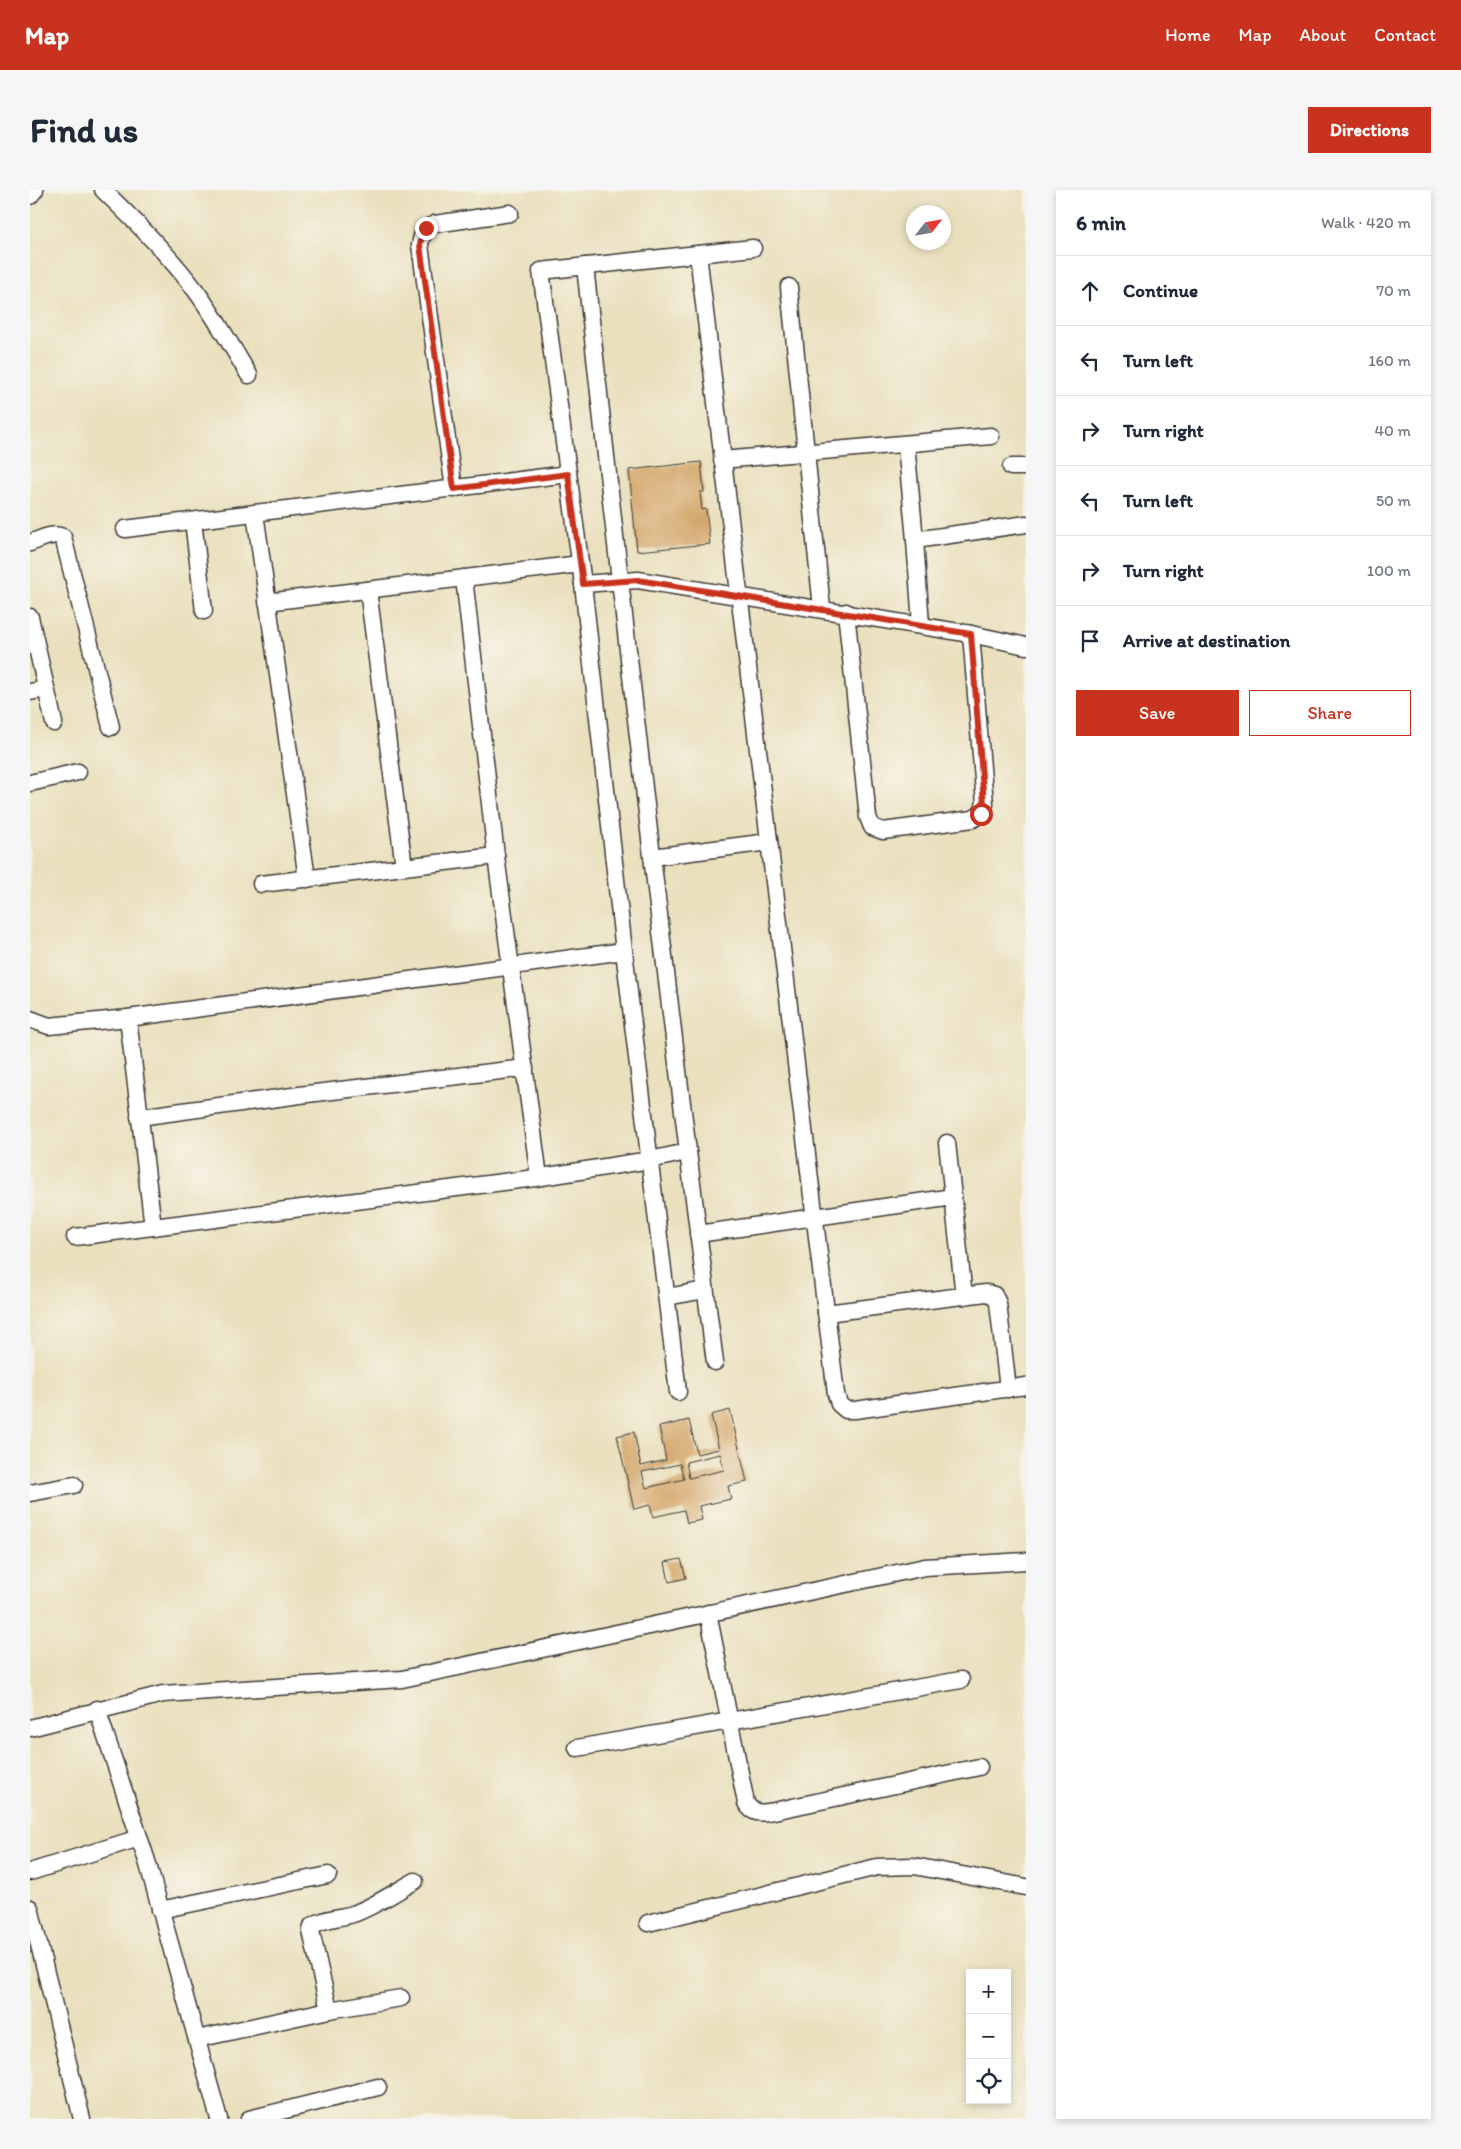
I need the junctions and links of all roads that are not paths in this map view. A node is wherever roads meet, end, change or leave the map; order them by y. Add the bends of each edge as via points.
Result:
1 (35, 190) edge
2 (103, 190) edge
3 (30, 196) edge
4 (510, 213) dead end
5 (753, 248) dead end
6 (698, 254) junction
7 (585, 266) junction
8 (789, 287) dead end
9 (249, 375) dead end
10 (991, 436) dead end
11 (906, 444) junction
12 (808, 452) junction
13 (722, 460) junction
14 (568, 474) junction
15 (454, 489) junction
16 (254, 514) junction
17 (193, 521) junction
18 (1026, 524) edge
19 (125, 529) dead end
20 (915, 540) junction
21 (30, 542) edge
22 (580, 564) junction
23 (464, 578) junction
24 (620, 581) junction
25 (583, 584) junction
26 (368, 590) junction
27 (738, 596) junction
28 (267, 602) junction
29 (822, 608) junction
30 (204, 611) dead end
31 (846, 612) junction
32 (30, 617) edge
33 (920, 625) junction
34 (971, 634) junction
35 (1026, 646) edge
36 (46, 689) junction
37 (30, 692) edge
38 (54, 724) dead end
39 (111, 727) dead end
40 (78, 772) dead end
41 (30, 783) edge
42 (769, 842) junction
43 (496, 856) junction
44 (652, 857) junction
45 (404, 867) junction
46 (307, 879) junction
47 (260, 884) dead end
48 (624, 951) junction
49 (511, 968) junction
50 (128, 1018) junction
51 (30, 1019) edge
52 (525, 1068) junction
53 (139, 1117) junction
54 (947, 1143) dead end
55 (687, 1152) junction
56 (650, 1160) junction
57 (539, 1177) junction
58 (953, 1197) junction
59 (814, 1216) junction
60 (153, 1227) junction
61 (698, 1234) junction
62 (75, 1237) dead end
63 (706, 1290) junction
64 (964, 1296) junction
65 (667, 1297) junction
66 (826, 1313) junction
67 (715, 1362) dead end
68 (1026, 1386) edge
69 (1008, 1388) junction
70 (678, 1392) dead end
71 (74, 1485) dead end
72 (30, 1493) edge
73 (1026, 1562) edge
74 (708, 1613) junction
75 (960, 1680) dead end
76 (97, 1709) junction
77 (728, 1722) junction
78 (30, 1728) edge
79 (577, 1748) dead end
80 (979, 1767) dead end
81 (139, 1838) junction
82 (30, 1872) edge
83 (328, 1875) dead end
84 (415, 1881) dead end
85 (1026, 1887) edge
86 (30, 1908) edge
87 (160, 1910) junction
88 (648, 1923) dead end
89 (401, 1998) dead end
90 (328, 2010) junction
91 (197, 2039) junction
92 (378, 2087) dead end
93 (82, 2119) edge
94 (219, 2119) edge
95 (249, 2119) edge

1 - 3 street
2 - 9 street via 163,251 195,290
4 - 15 street via 435,224 422,234 420,245
5 - 6 street
6 - 7 street
6 - 13 street
7 - 14 street via 541,271
7 - 24 street
8 - 12 street
10 - 11 street
11 - 12 street
11 - 20 street
12 - 13 street
12 - 29 street
13 - 27 street
14 - 15 street
14 - 22 street
15 - 16 street
16 - 17 street
16 - 28 street
17 - 19 street
17 - 30 street
18 - 20 street
20 - 33 street
21 - 39 street via 50,535 64,537
22 - 23 street
22 - 25 street
23 - 26 street
23 - 43 street
24 - 25 street
24 - 27 street via 638,580
24 - 44 street
25 - 48 street
26 - 28 street
26 - 45 street
27 - 29 street
27 - 42 street
28 - 46 street
29 - 31 street
31 - 33 street
31 - 34 street via 868,817 872,827 883,831 973,819 981,814 984,804
32 - 36 street
33 - 34 street
34 - 35 street
36 - 37 street
36 - 38 street
40 - 41 street
42 - 44 street
42 - 59 street
43 - 45 street
43 - 49 street
44 - 55 street
45 - 46 street
46 - 47 street
48 - 49 street
48 - 56 street
49 - 50 street
49 - 52 street
50 - 51 street via 49,1026
50 - 53 street
52 - 53 street
52 - 57 street
53 - 60 street
54 - 58 street
55 - 56 street
55 - 61 street
56 - 57 street
56 - 65 street
57 - 60 street
58 - 59 street
58 - 64 street
59 - 61 street
59 - 66 street
60 - 62 street
61 - 63 street
63 - 65 street
63 - 67 street
64 - 66 street
64 - 69 street via 986,1293 994,1295 998,1303
65 - 70 street
66 - 69 street via 836,1394 846,1410
68 - 69 street
71 - 72 street
73 - 74 street via 925,1567
74 - 76 street via 402,1679 163,1694
74 - 77 street
75 - 77 street
76 - 78 street
76 - 81 street
77 - 79 street
77 - 80 street via 746,1803 758,1814
81 - 82 street
81 - 87 street
83 - 87 street
84 - 90 street via 372,1906 312,1926
85 - 88 street via 914,1866 877,1867
86 - 93 street
87 - 91 street
89 - 90 street
90 - 91 street
91 - 94 street
92 - 95 street

